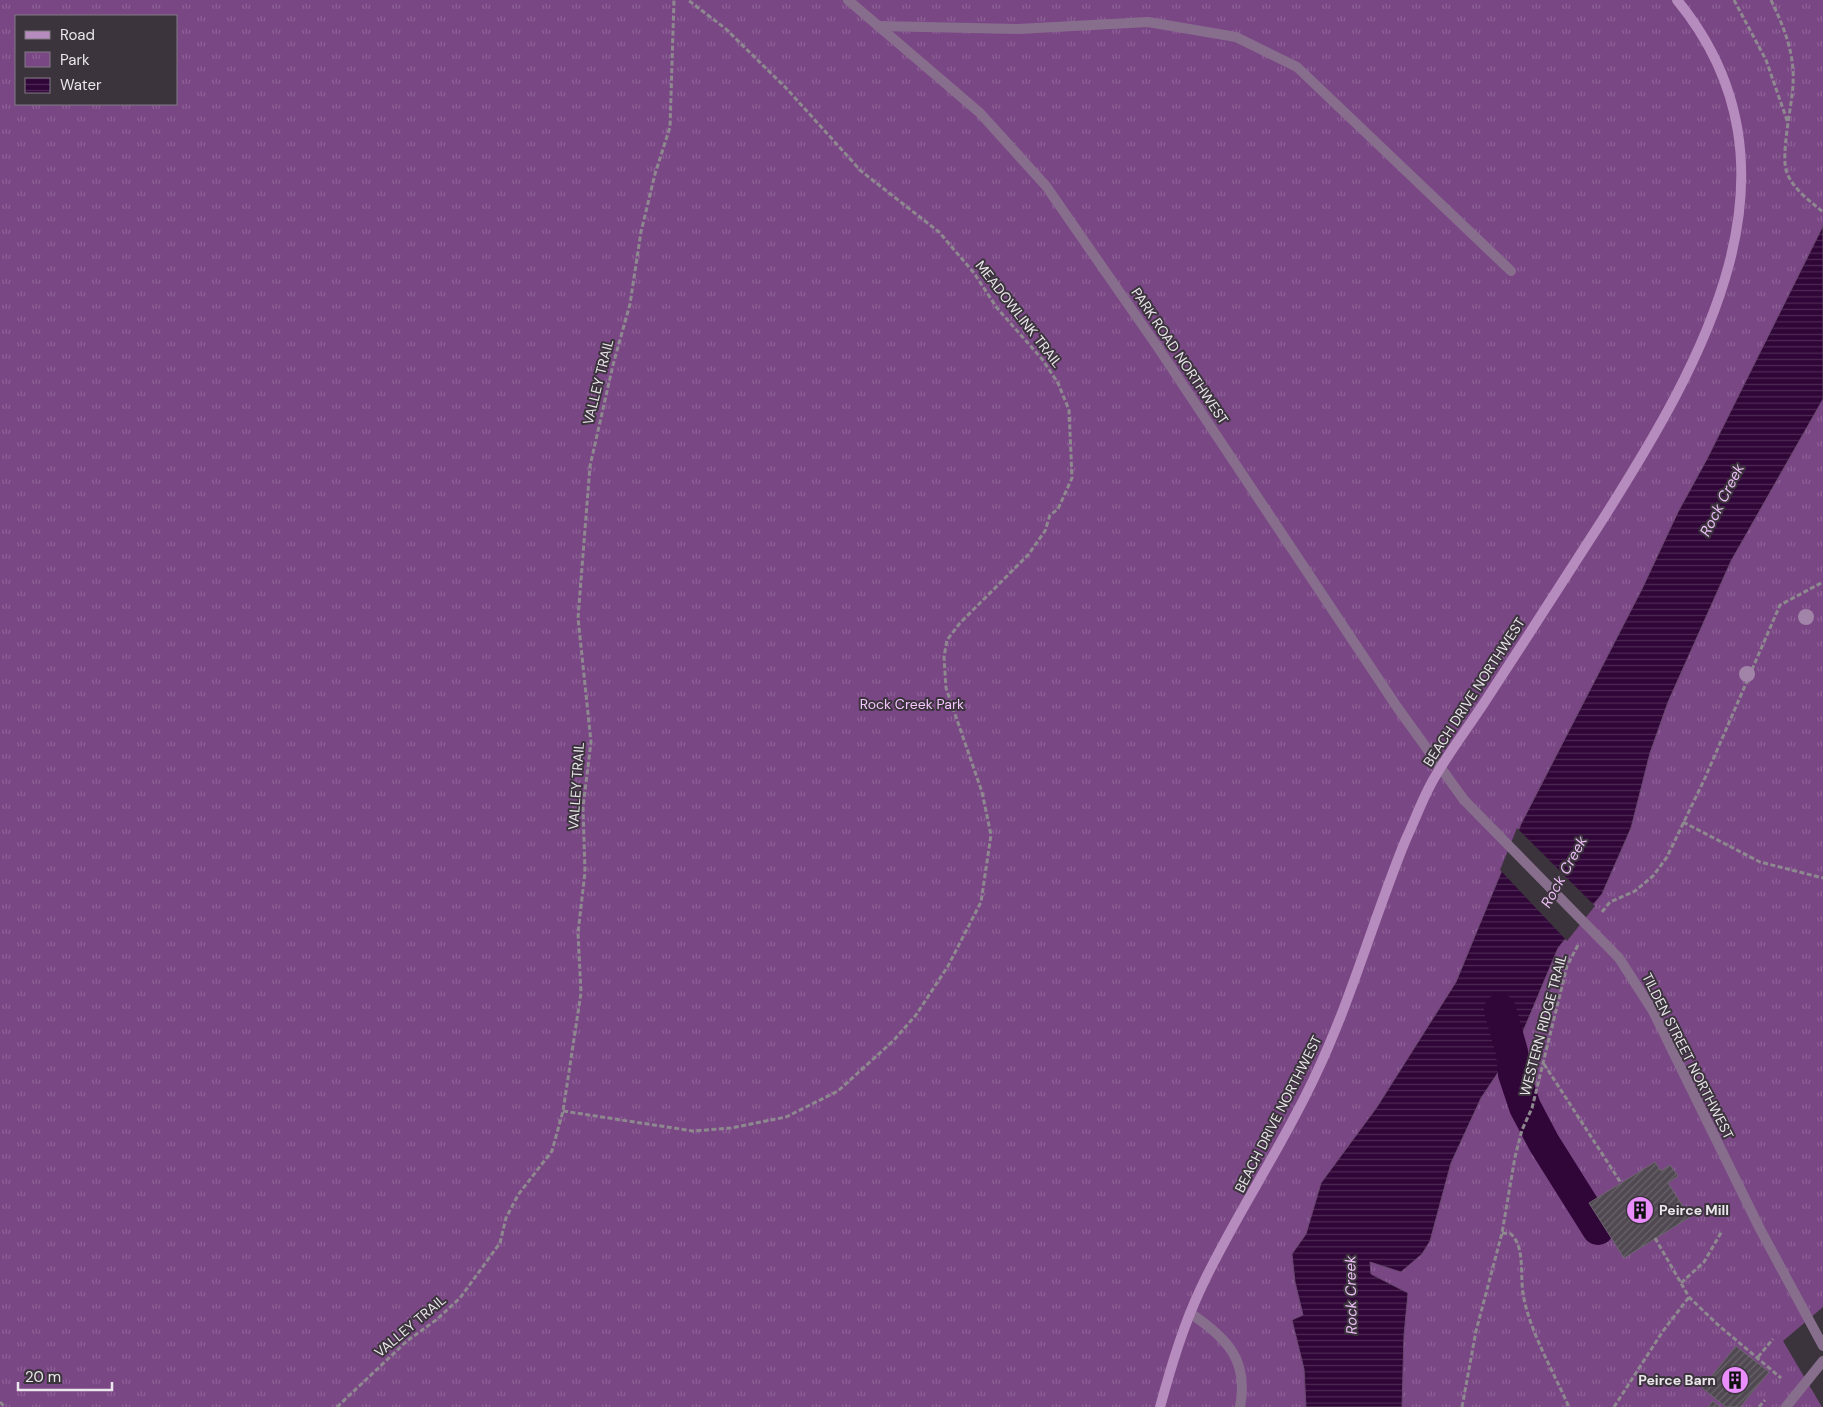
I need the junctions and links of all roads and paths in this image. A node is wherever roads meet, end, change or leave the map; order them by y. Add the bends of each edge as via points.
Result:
1 (674, 0) edge
2 (688, 0) edge
3 (848, 0) edge
4 (1677, 0) edge
5 (1734, 0) edge
6 (1771, 0) edge
7 (878, 26) junction
8 (1789, 126) junction
9 (1823, 212) edge
10 (1511, 271) dead end
11 (1823, 582) edge
12 (1440, 769) junction
13 (1683, 822) junction
14 (1823, 878) edge
15 (1600, 914) dead end
16 (1580, 941) dead end
17 (1544, 1064) junction
18 (562, 1111) junction
19 (1621, 1183) dead end
20 (1722, 1231) dead end
21 (1502, 1233) junction
22 (1655, 1238) dead end
23 (1681, 1283) junction
24 (1689, 1297) junction
25 (1190, 1313) junction
26 (1773, 1339) dead end
27 (1823, 1346) edge
28 (1758, 1357) junction
29 (1823, 1361) edge
30 (1777, 1386) dead end
31 (1771, 1393) dead end
32 (0, 1402) edge
33 (5, 1407) edge
34 (337, 1407) edge
35 (1160, 1407) edge
36 (1240, 1407) edge
37 (1462, 1407) edge
38 (1569, 1407) edge
39 (1614, 1407) edge
40 (1759, 1407) edge
41 (1786, 1407) edge

1 - 18 path, VALLEY TRAIL via 670,127 641,232 630,304 590,466 578,618 591,742 583,807 585,872 578,933 581,993
2 - 18 path, MEADOWLINK TRAIL via 726,30 786,88 861,171 939,232 974,273 997,308 1042,358 1058,383 1069,410 1072,478 1058,508 1050,515 1046,531 1028,555 947,640 944,658 946,688 982,792 992,835 981,902 948,966 916,1015 893,1041 838,1091 786,1117 731,1128 694,1131
3 - 7 street, PARK ROAD NORTHWEST
4 - 12 main road, BEACH DRIVE NORTHWEST via 1714,58 1731,102 1738,133 1742,197 1730,264 1703,338 1657,430 1545,610
5 - 8 path via 1766,60
6 - 8 path via 1785,29 1792,60
7 - 10 street via 1018,30 1148,22 1236,37 1297,67
7 - 12 street, PARK ROAD NORTHWEST via 994,127 1058,201
8 - 9 path via 1786,171 1794,186
11 - 13 path via 1780,605
12 - 25 main road, BEACH DRIVE NORTHWEST via 1400,854 1335,1031 1316,1073 1276,1155 1207,1276
12 - 27 street, TILDEN STREET NORTHWEST, bridge via 1464,800 1619,958 1652,1011 1760,1229
13 - 14 path via 1760,862
13 - 15 path via 1667,857 1653,876 1635,891 1610,902
16 - 17 path, WESTERN RIDGE TRAIL via 1567,966
17 - 19 path
17 - 21 path, WESTERN RIDGE TRAIL via 1515,1156
18 - 34 path, VALLEY TRAIL via 552,1150 518,1195 506,1218 500,1243 460,1298 406,1341
20 - 23 path via 1704,1262
21 - 37 path, WESTERN RIDGE TRAIL via 1476,1331
21 - 38 path via 1511,1234 1518,1243 1528,1314
22 - 23 path
23 - 24 path
24 - 28 path
24 - 39 path
25 - 35 main road, BEACH DRIVE NORTHWEST
25 - 36 street via 1222,1339 1239,1361 1243,1392
26 - 28 path
28 - 30 path via 1782,1379
29 - 41 street
31 - 40 path
32 - 33 path

